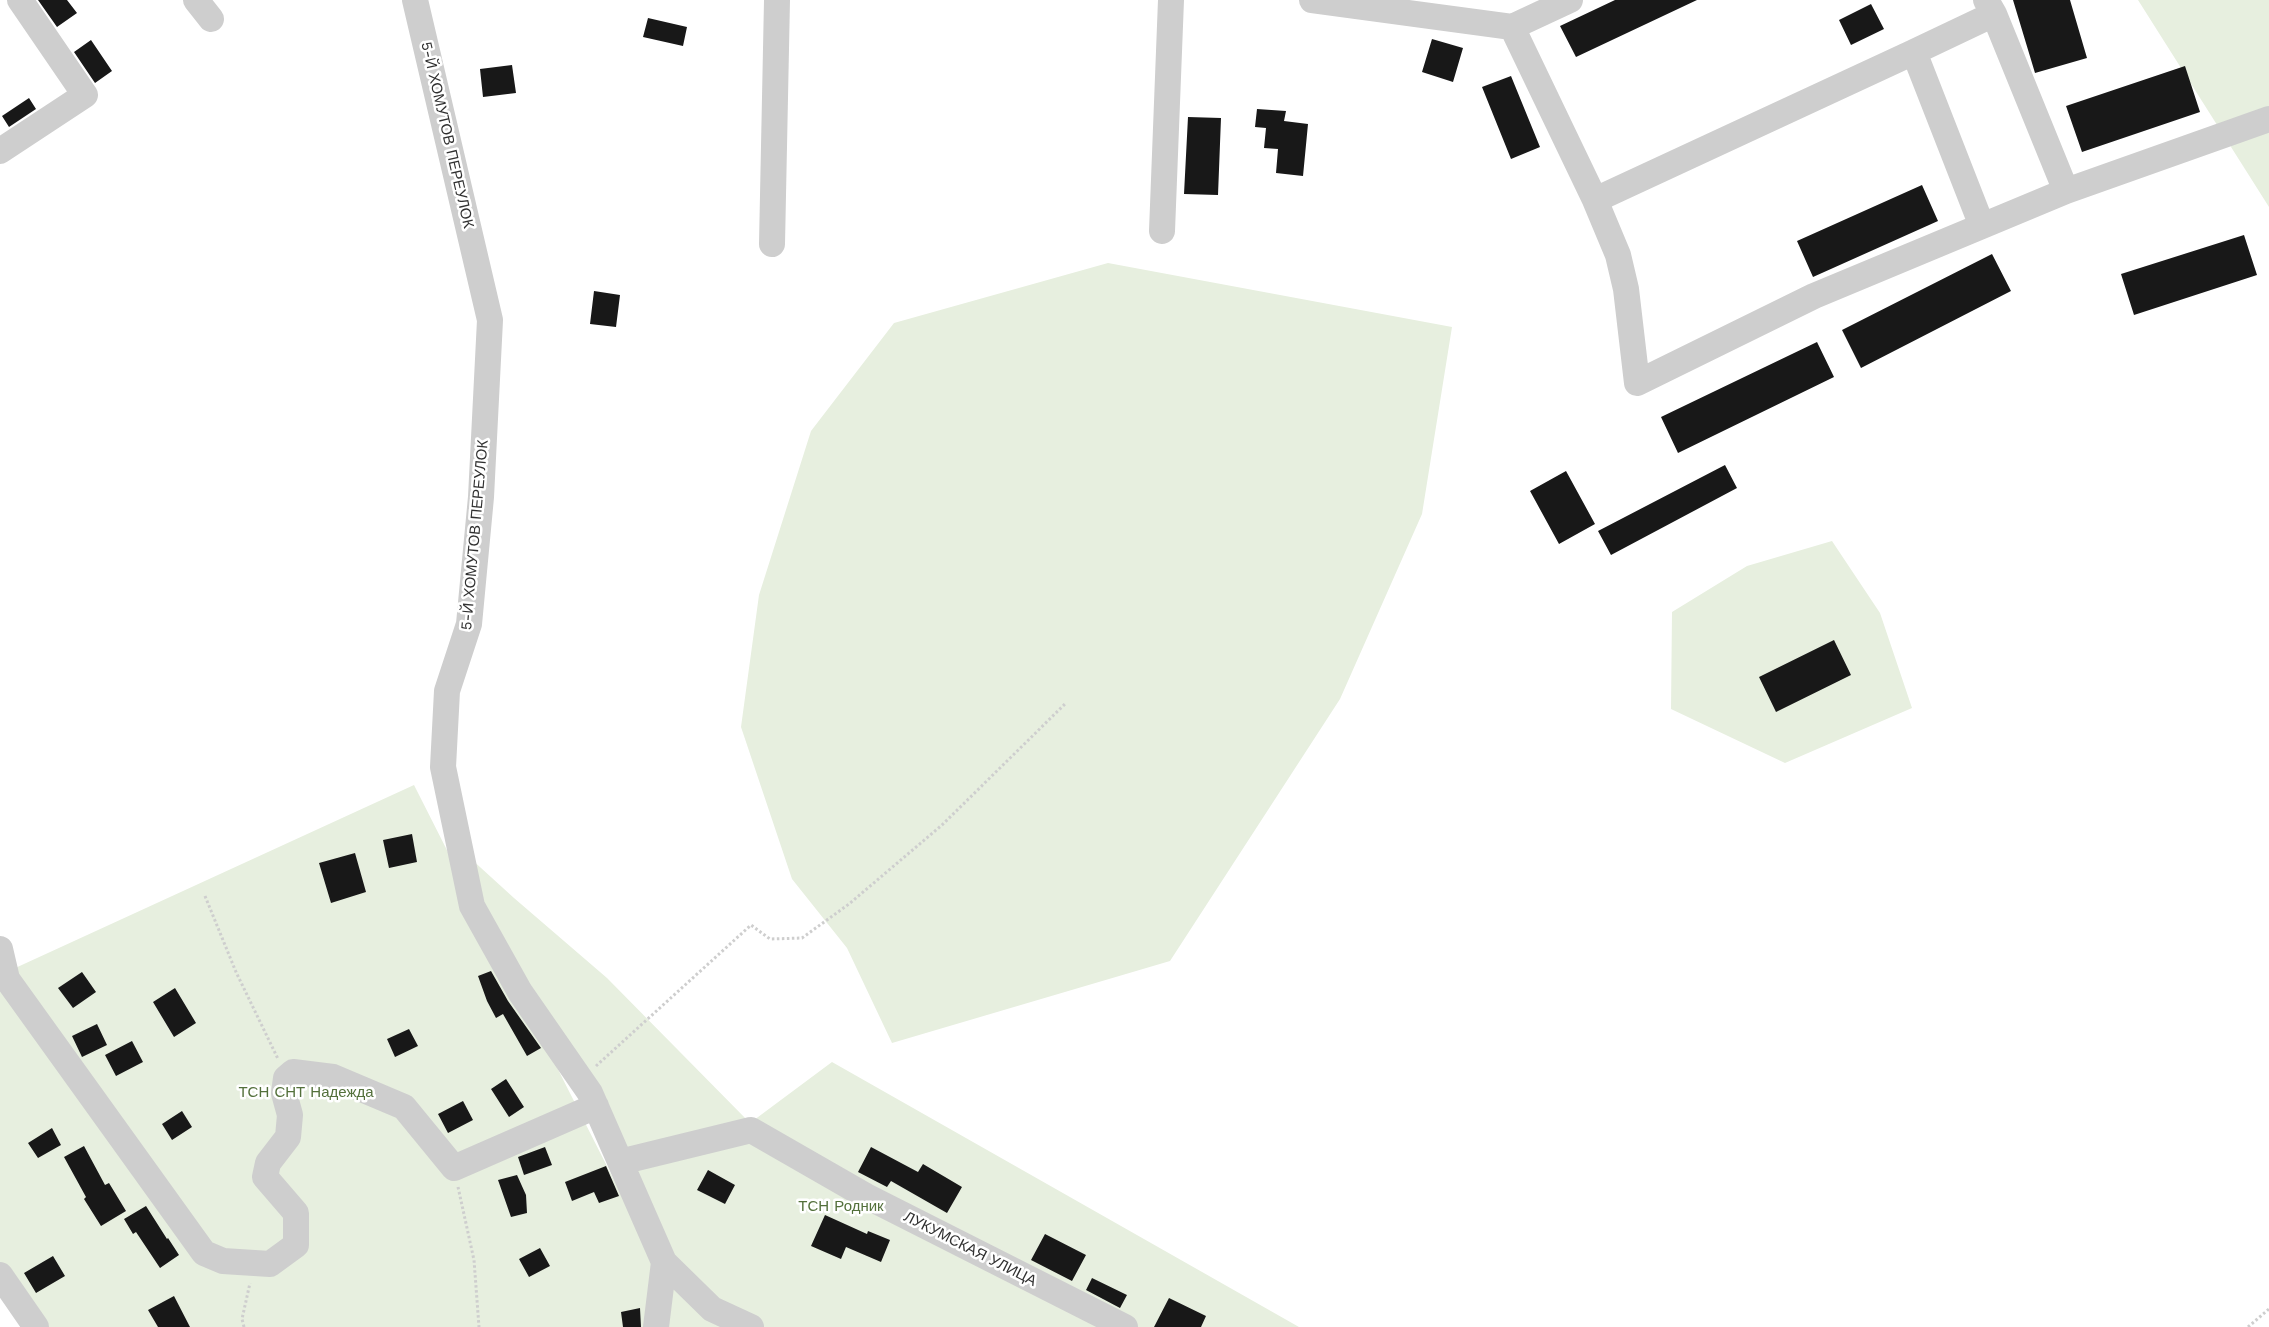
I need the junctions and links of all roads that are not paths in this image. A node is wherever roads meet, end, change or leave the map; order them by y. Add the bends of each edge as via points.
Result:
1 (20, 0) edge
2 (416, 0) edge
3 (777, 0) edge
4 (1171, 0) edge
5 (1312, 0) edge
6 (1570, 0) edge
7 (1990, 7) edge
8 (1512, 27) junction
9 (1914, 52) junction
10 (2269, 119) edge
11 (0, 151) edge
12 (2066, 192) junction
13 (1595, 200) junction
14 (1982, 226) junction
15 (1162, 231) dead end
16 (772, 244) dead end
17 (3, 967) edge
18 (596, 1106) junction
19 (620, 1162) junction
20 (664, 1262) junction
21 (0, 1275) edge
22 (36, 1327) edge
23 (656, 1327) edge
24 (751, 1327) edge
25 (1125, 1327) edge

1 - 11 street via 85,95
2 - 18 street, 5-Й ХОМУТОВ ПЕРЕУЛОК via 490,320 481,497 469,624 447,691 443,767 472,906 520,992
3 - 16 street
4 - 15 street
5 - 8 street
6 - 8 street
7 - 9 street
7 - 12 street
8 - 13 street
9 - 13 street
9 - 14 street
10 - 12 street
12 - 14 street
13 - 14 street via 1618,255 1626,289 1637,383 1814,296
17 - 18 street via 204,1253 223,1261 270,1264 296,1245 296,1213 265,1177 268,1163 288,1138 290,1115 284,1093 286,1078 292,1072 333,1077 404,1107 454,1168
18 - 19 street, 5-Й ХОМУТОВ ПЕРЕУЛОК
19 - 20 street, 5-Й ХОМУТОВ ПЕРЕУЛОК
19 - 25 street, ЛУКУМСКАЯ УЛИЦА via 751,1130 866,1196
20 - 23 street
20 - 24 street via 712,1309
21 - 22 street

